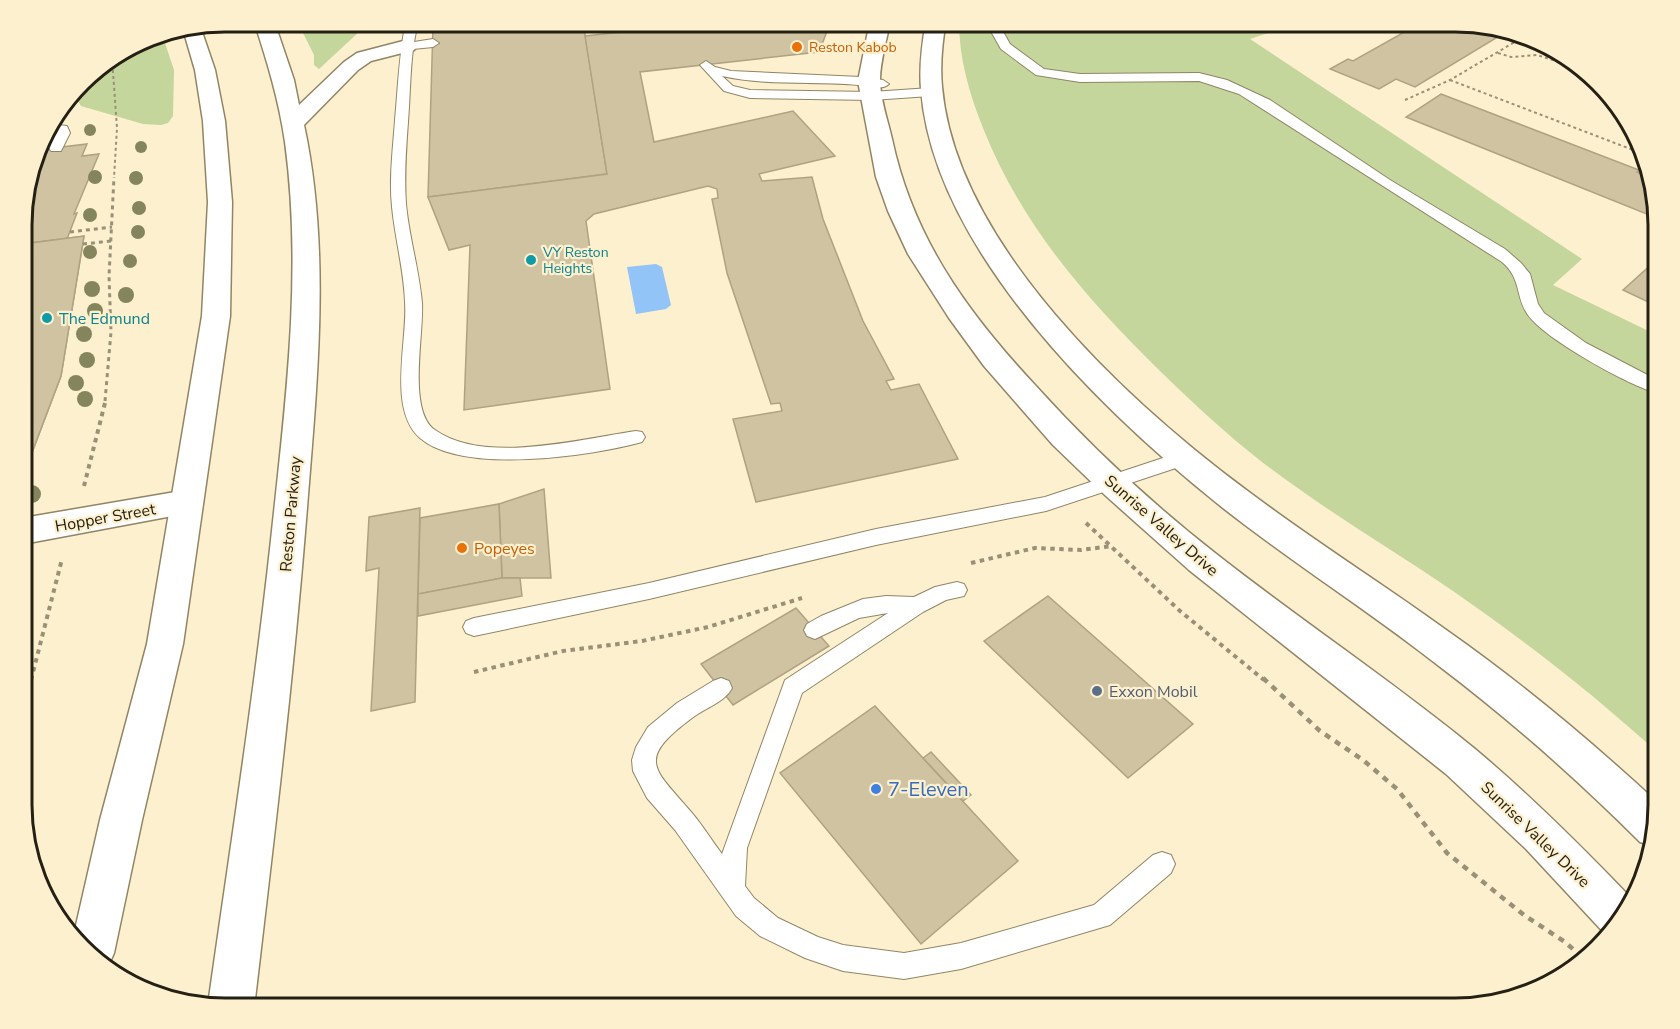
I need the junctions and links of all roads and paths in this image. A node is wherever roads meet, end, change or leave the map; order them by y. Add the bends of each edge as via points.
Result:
1 (268, 32) edge
2 (409, 32) edge
3 (878, 32) edge
4 (934, 32) edge
5 (997, 32) edge
6 (194, 34) edge
7 (1515, 41) edge
8 (433, 43) dead end
9 (406, 46) junction
10 (1497, 52) junction
11 (1560, 62) edge
12 (113, 67) edge
13 (708, 68) dead end
14 (1450, 80) junction
15 (870, 89) junction
16 (930, 92) junction
17 (1405, 100) dead end
18 (293, 123) junction
19 (57, 129) edge
20 (56, 148) dead end
21 (1634, 150) edge
22 (112, 227) junction
23 (70, 232) dead end
24 (111, 241) junction
25 (82, 244) dead end
26 (1648, 382) edge
27 (636, 437) dead end
28 (1184, 458) junction
29 (1112, 482) junction
30 (84, 486) dead end
31 (187, 502) junction
32 (32, 529) edge
33 (1112, 545) dead end
34 (61, 563) dead end
35 (957, 590) dead end
36 (916, 606) junction
37 (474, 627) dead end
38 (815, 630) dead end
39 (32, 676) edge
40 (720, 688) dead end
41 (1648, 821) edge
42 (1162, 864) dead end
43 (732, 891) junction
44 (1615, 913) edge
45 (93, 946) edge
46 (1578, 953) edge
47 (232, 998) edge

1 - 18 main road, Reston Parkway via 286,86
2 - 9 lane
3 - 15 main road, Sunrise Valley Drive
4 - 16 main road
5 - 26 lane via 1005,46 1040,72 1080,78 1199,77 1223,83 1264,103 1503,255 1525,279 1527,301 1537,316 1578,345
6 - 31 main road via 214,121 220,202 216,316
7 - 10 path
8 - 9 lane
9 - 18 main road via 364,57
9 - 27 lane via 399,206 414,314 412,405 418,423 438,441 467,452 490,454 535,452
10 - 11 path via 1511,57 1537,55
10 - 14 path
12 - 22 path via 117,128
13 - 15 lane via 717,81 736,92 773,96
14 - 17 path
14 - 21 path
15 - 16 lane
15 - 29 main road, Sunrise Valley Drive via 880,147 894,194 921,254 976,336 1025,395
16 - 28 main road via 955,177 987,244 1070,350
18 - 47 main road, Reston Parkway via 303,231 303,352 278,649
19 - 20 lane via 63,133
22 - 23 path
22 - 24 path
24 - 25 path
24 - 30 path via 108,381 104,413
28 - 29 lane
28 - 41 main road via 1284,536 1485,679 1585,761
29 - 37 lane via 1029,508 876,537 649,591
29 - 44 main road, Sunrise Valley Drive via 1202,561 1460,761 1557,851
31 - 32 main road, Hopper Street
31 - 45 main road via 165,644
33 - 46 path via 1180,611 1244,661 1294,709 1397,789 1447,853
34 - 39 path
35 - 36 lane
36 - 38 lane via 875,604 846,613
36 - 43 lane via 793,687 737,840
40 - 43 lane via 656,734 644,760 655,790 684,822
42 - 43 lane via 1101,916 961,956 904,966 843,958 797,941 769,927

